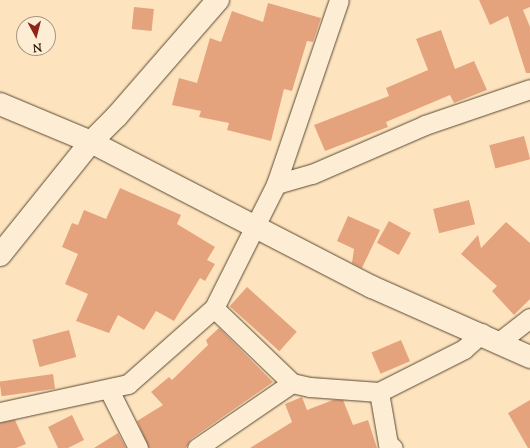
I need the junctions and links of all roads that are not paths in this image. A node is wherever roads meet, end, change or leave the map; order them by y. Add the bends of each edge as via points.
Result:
1 (218, 0) edge
2 (339, 0) edge
3 (530, 89) edge
4 (0, 104) edge
5 (91, 142) junction
6 (276, 184) junction
7 (257, 226) junction
8 (0, 255) edge
9 (214, 308) junction
10 (530, 318) edge
11 (490, 337) junction
12 (530, 357) edge
13 (292, 383) junction
14 (109, 390) junction
15 (379, 392) junction
16 (0, 412) edge
17 (138, 448) edge
18 (197, 448) edge
19 (393, 448) edge

1 - 5 street via 118,116
2 - 6 street
3 - 6 street via 425,125 312,174
4 - 5 street
5 - 7 street
5 - 8 street
6 - 7 street
7 - 9 street
7 - 11 street via 372,287
9 - 13 street
9 - 14 street via 138,378
10 - 11 street
11 - 12 street
11 - 15 street
13 - 15 street
13 - 18 street
14 - 16 street
14 - 17 street
15 - 19 street via 388,444

